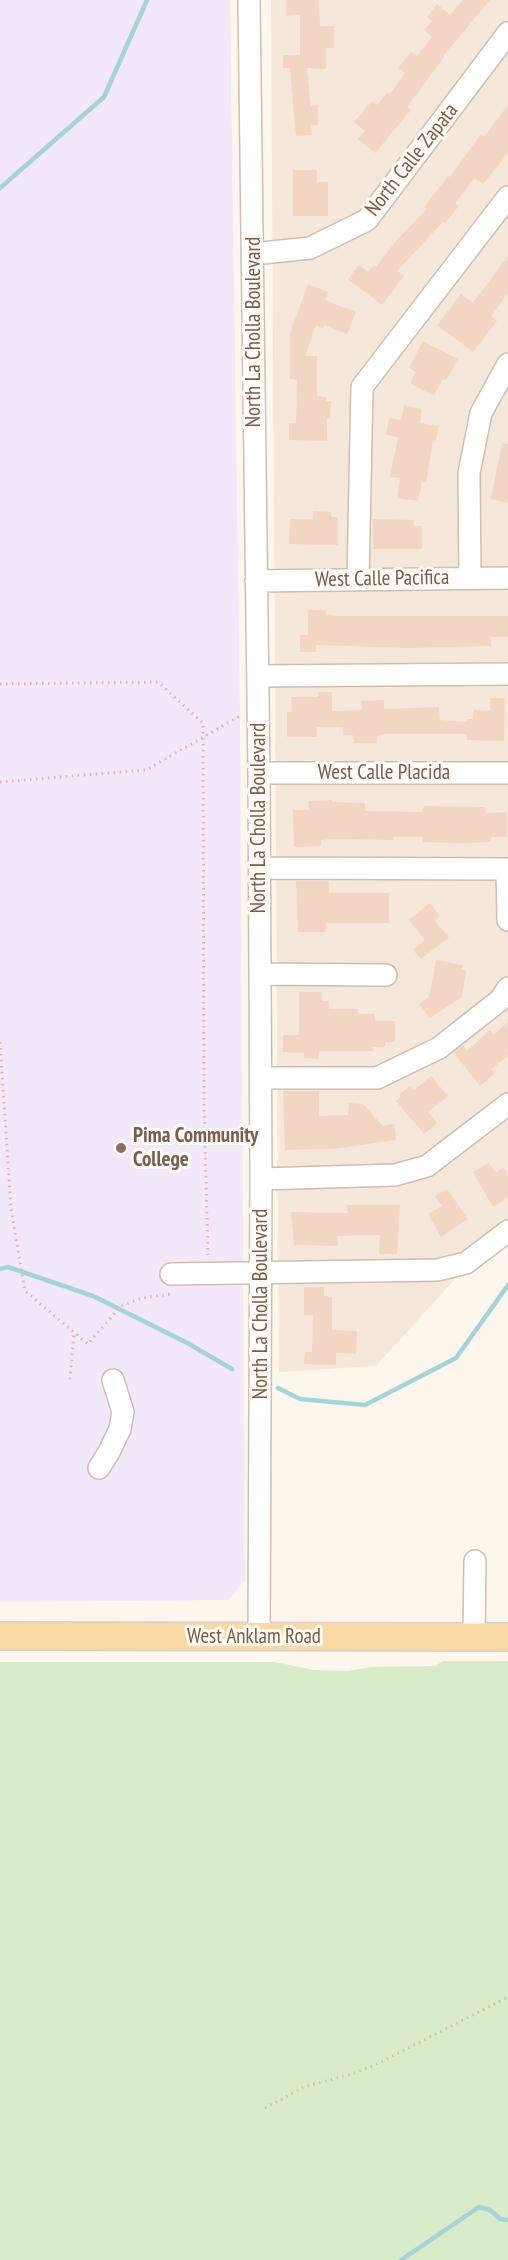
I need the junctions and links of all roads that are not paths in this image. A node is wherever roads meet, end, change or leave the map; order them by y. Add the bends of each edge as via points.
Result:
1 (249, 0) edge
2 (508, 33) edge
3 (508, 197) edge
4 (253, 254) junction
5 (508, 364) edge
6 (470, 578) junction
7 (508, 578) edge
8 (358, 579) junction
9 (256, 581) junction
10 (508, 674) edge
11 (258, 676) junction
12 (259, 773) junction
13 (508, 773) edge
14 (260, 868) junction
15 (508, 920) edge
16 (260, 974) junction
17 (386, 975) dead end
18 (508, 987) edge
19 (261, 1078) junction
20 (508, 1104) edge
21 (261, 1179) junction
22 (508, 1231) edge
23 (261, 1273) junction
24 (174, 1283) road end
25 (113, 1380) dead end
26 (99, 1468) dead end
27 (475, 1561) dead end
28 (0, 1636) edge
29 (259, 1637) junction
30 (474, 1637) junction
31 (508, 1637) edge

1 - 4 street, North La Cholla Boulevard
2 - 4 street, North Calle Zapata via 367,220 310,248
3 - 8 street via 362,387
4 - 9 street, North La Cholla Boulevard
5 - 6 street via 481,413 469,473
6 - 7 street, West Calle Pacifica
6 - 8 street, West Calle Pacifica
8 - 9 street, West Calle Pacifica
9 - 11 street, North La Cholla Boulevard
10 - 11 street
11 - 12 street, North La Cholla Boulevard
12 - 13 street, West Calle Placida
12 - 14 street, North La Cholla Boulevard
14 - 15 street via 507,869
14 - 16 street, North La Cholla Boulevard
16 - 17 street
16 - 19 street, North La Cholla Boulevard
18 - 19 street via 500,1000 439,1048 377,1078
19 - 21 street, North La Cholla Boulevard
20 - 21 street via 427,1166 395,1175
21 - 23 street, North La Cholla Boulevard
22 - 23 street via 466,1263 437,1270
23 - 24 street via 203,1274
23 - 29 street, North La Cholla Boulevard
25 - 26 street via 123,1412 120,1429
27 - 30 street
28 - 29 main road, West Anklam Road
29 - 30 main road, West Anklam Road
30 - 31 main road, West Anklam Road

